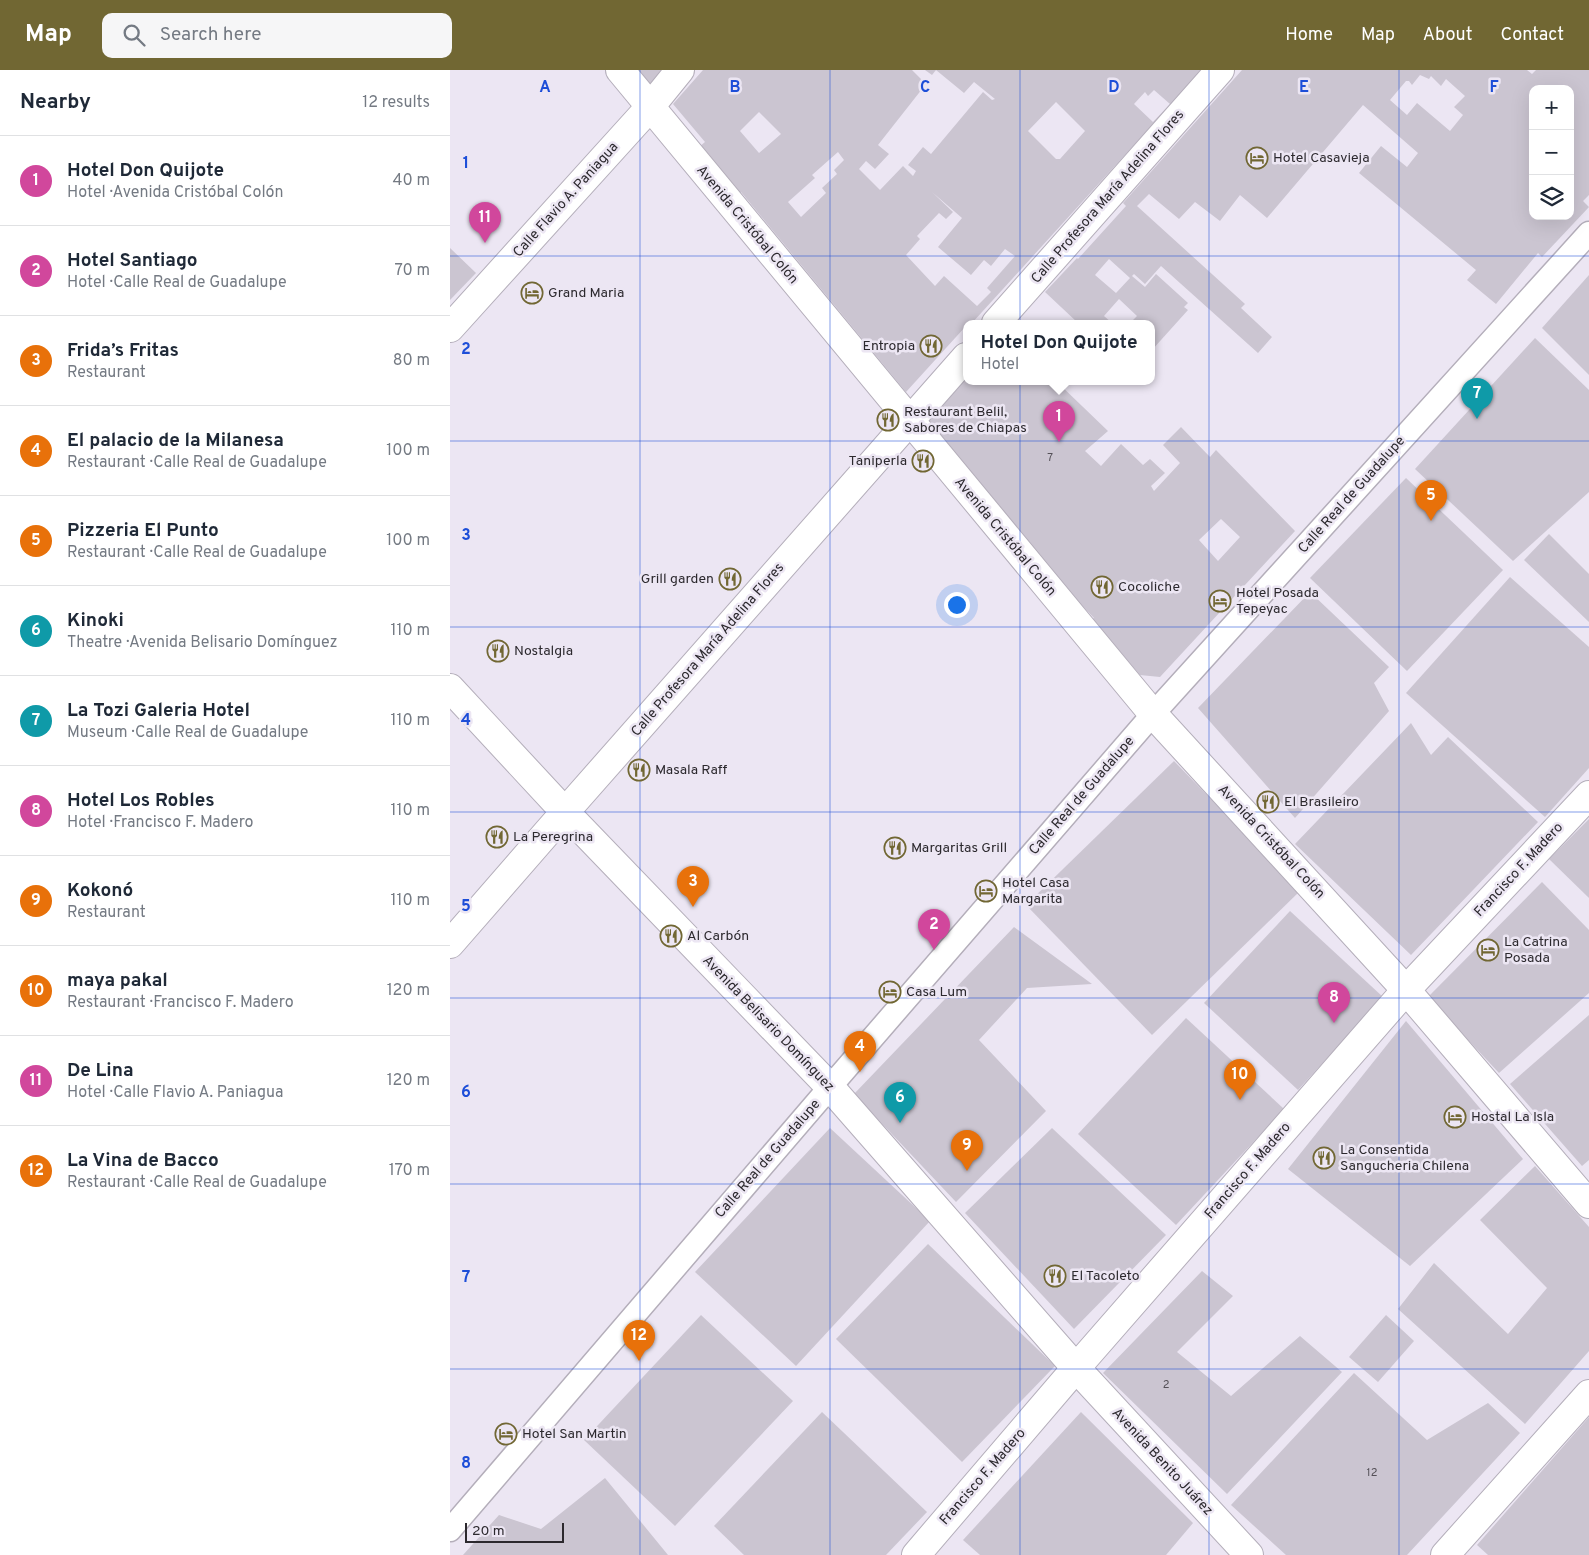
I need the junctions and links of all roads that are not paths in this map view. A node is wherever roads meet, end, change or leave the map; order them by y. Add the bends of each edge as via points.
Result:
1 (620, 70) edge
2 (680, 70) edge
3 (1220, 70) edge
4 (650, 107) junction
5 (1589, 232) edge
6 (999, 320) edge
7 (450, 328) edge
8 (963, 360) edge
9 (909, 421) junction
10 (450, 688) edge
11 (1153, 714) junction
12 (1589, 795) edge
13 (565, 812) junction
14 (450, 944) edge
15 (1406, 990) junction
16 (830, 1087) junction
17 (1589, 1204) edge
18 (1076, 1368) junction
19 (1589, 1394) edge
20 (450, 1530) edge
21 (916, 1555) edge
22 (1249, 1555) edge
23 (1444, 1555) edge

1 - 4 street, Avenida Cristóbal Colón
2 - 4 street, Calle Flavio A. Paniagua
3 - 6 street, Calle Profesora María Adelina Flores
4 - 7 street, Calle Flavio A. Paniagua
4 - 9 street, Avenida Cristóbal Colón
5 - 11 street, Calle Real de Guadalupe
8 - 9 street, Calle Profesora María Adelina Flores
9 - 11 street, Avenida Cristóbal Colón
9 - 13 street, Calle Profesora María Adelina Flores
10 - 13 street, Avenida Belisario Domínguez
11 - 15 street, Avenida Cristóbal Colón
11 - 16 street, Calle Real de Guadalupe
12 - 15 street, Francisco F. Madero
13 - 14 street, Calle Profesora María Adelina Flores
13 - 16 street, Avenida Belisario Domínguez
15 - 17 street, Avenida Cristóbal Colón
15 - 18 street, Francisco F. Madero
16 - 18 street, Avenida Belisario Domínguez
16 - 20 street, Calle Real de Guadalupe
18 - 21 street, Francisco F. Madero
18 - 22 street, Avenida Benito Juárez
19 - 23 street

